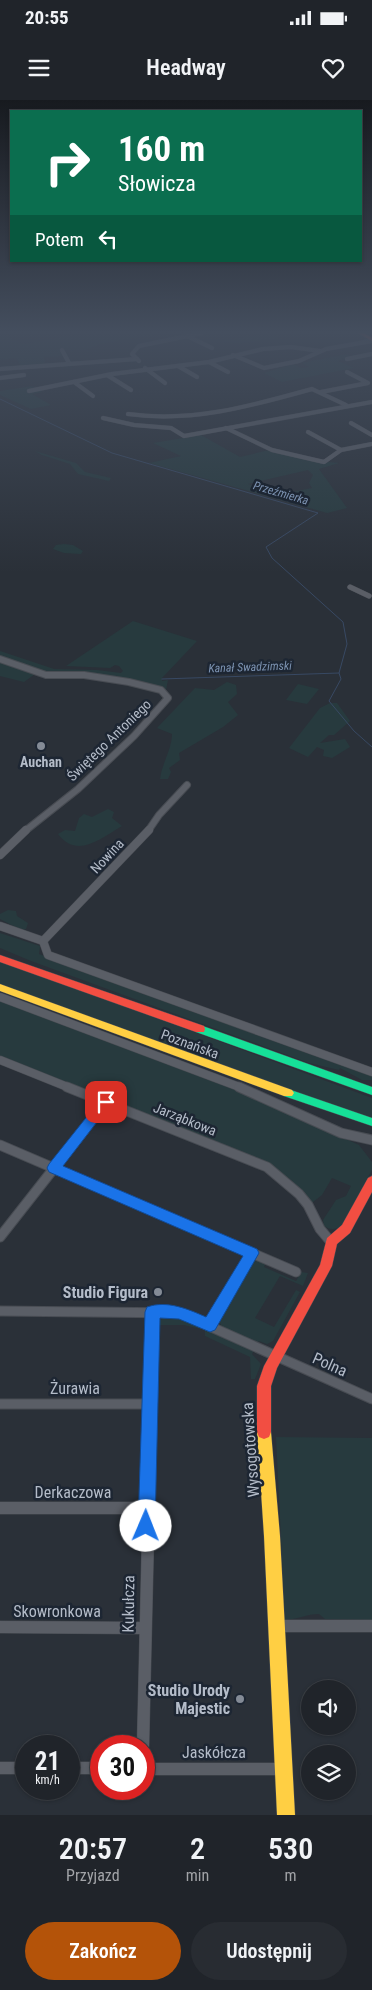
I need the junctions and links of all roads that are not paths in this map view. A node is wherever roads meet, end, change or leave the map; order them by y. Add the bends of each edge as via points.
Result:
1 (205, 413) edge
2 (308, 413) edge
3 (128, 414) dead end
4 (103, 418) dead end
5 (351, 424) dead end
6 (226, 428) junction
7 (308, 432) dead end
8 (372, 435) edge
9 (372, 444) edge
10 (341, 450) junction
11 (350, 587) dead end
12 (370, 595) edge
13 (372, 602) edge
14 (0, 659) edge
15 (187, 785) dead end
16 (0, 855) edge
17 (0, 926) edge
18 (44, 941) junction
19 (0, 958) edge
20 (0, 987) edge
21 (0, 997) edge
22 (0, 1060) edge
23 (372, 1072) edge
24 (372, 1092) edge
25 (106, 1102) junction
26 (372, 1122) edge
27 (372, 1140) edge
28 (0, 1145) edge
29 (54, 1168) junction
30 (372, 1181) edge
31 (0, 1237) edge
32 (331, 1242) junction
33 (252, 1253) junction
34 (296, 1272) dead end
35 (0, 1311) edge
36 (152, 1312) junction
37 (210, 1326) junction
38 (276, 1356) junction
39 (372, 1399) edge
40 (0, 1404) edge
41 (150, 1404) junction
42 (0, 1508) edge
43 (147, 1508) junction
44 (277, 1626) junction
45 (372, 1626) edge
46 (0, 1627) edge
47 (144, 1628) junction
48 (143, 1735) edge
49 (0, 1768) edge
50 (15, 1768) edge
51 (155, 1768) edge
52 (284, 1769) junction
53 (286, 1815) edge

1 - 3 street via 173,419
2 - 6 street
4 - 6 street via 172,428 184,436
5 - 8 street
6 - 10 street via 272,450 324,462
7 - 10 street
9 - 10 street
11 - 12 street
12 - 13 street
14 - 16 street, Świętego Antoniego via 46,675 117,679 161,690 168,698 134,736 78,789 34,822
15 - 18 street, Nowina
17 - 18 street
18 - 23 street via 48,955
19 - 24 main road, Poznańska
20 - 26 main road, Poznańska
21 - 27 street via 237,1086 341,1133
22 - 25 street, Jarząbkowa
25 - 29 street
25 - 32 street, Jarząbkowa via 267,1167 297,1191 321,1234
28 - 29 street
29 - 31 street
29 - 33 street
30 - 32 main road via 346,1229
32 - 38 main road, Wysogotowska via 326,1266
33 - 34 street
33 - 37 street
35 - 36 street, Polna
36 - 37 street, Polna via 180,1312
36 - 41 street, Kukułcza
37 - 38 street, Polna
38 - 39 street, Polna
38 - 44 main road, Wysogotowska via 264,1386 263,1405
40 - 41 street, Żurawia
41 - 43 street, Kukułcza
42 - 43 street, Derkaczowa
43 - 47 street, Kukułcza
44 - 45 street
44 - 52 main road, Wysogotowska
46 - 47 street, Skowronkowa
47 - 48 street, Kukułcza
49 - 50 street
51 - 52 street, Jaskółcza
52 - 53 main road, Wysogotowska

